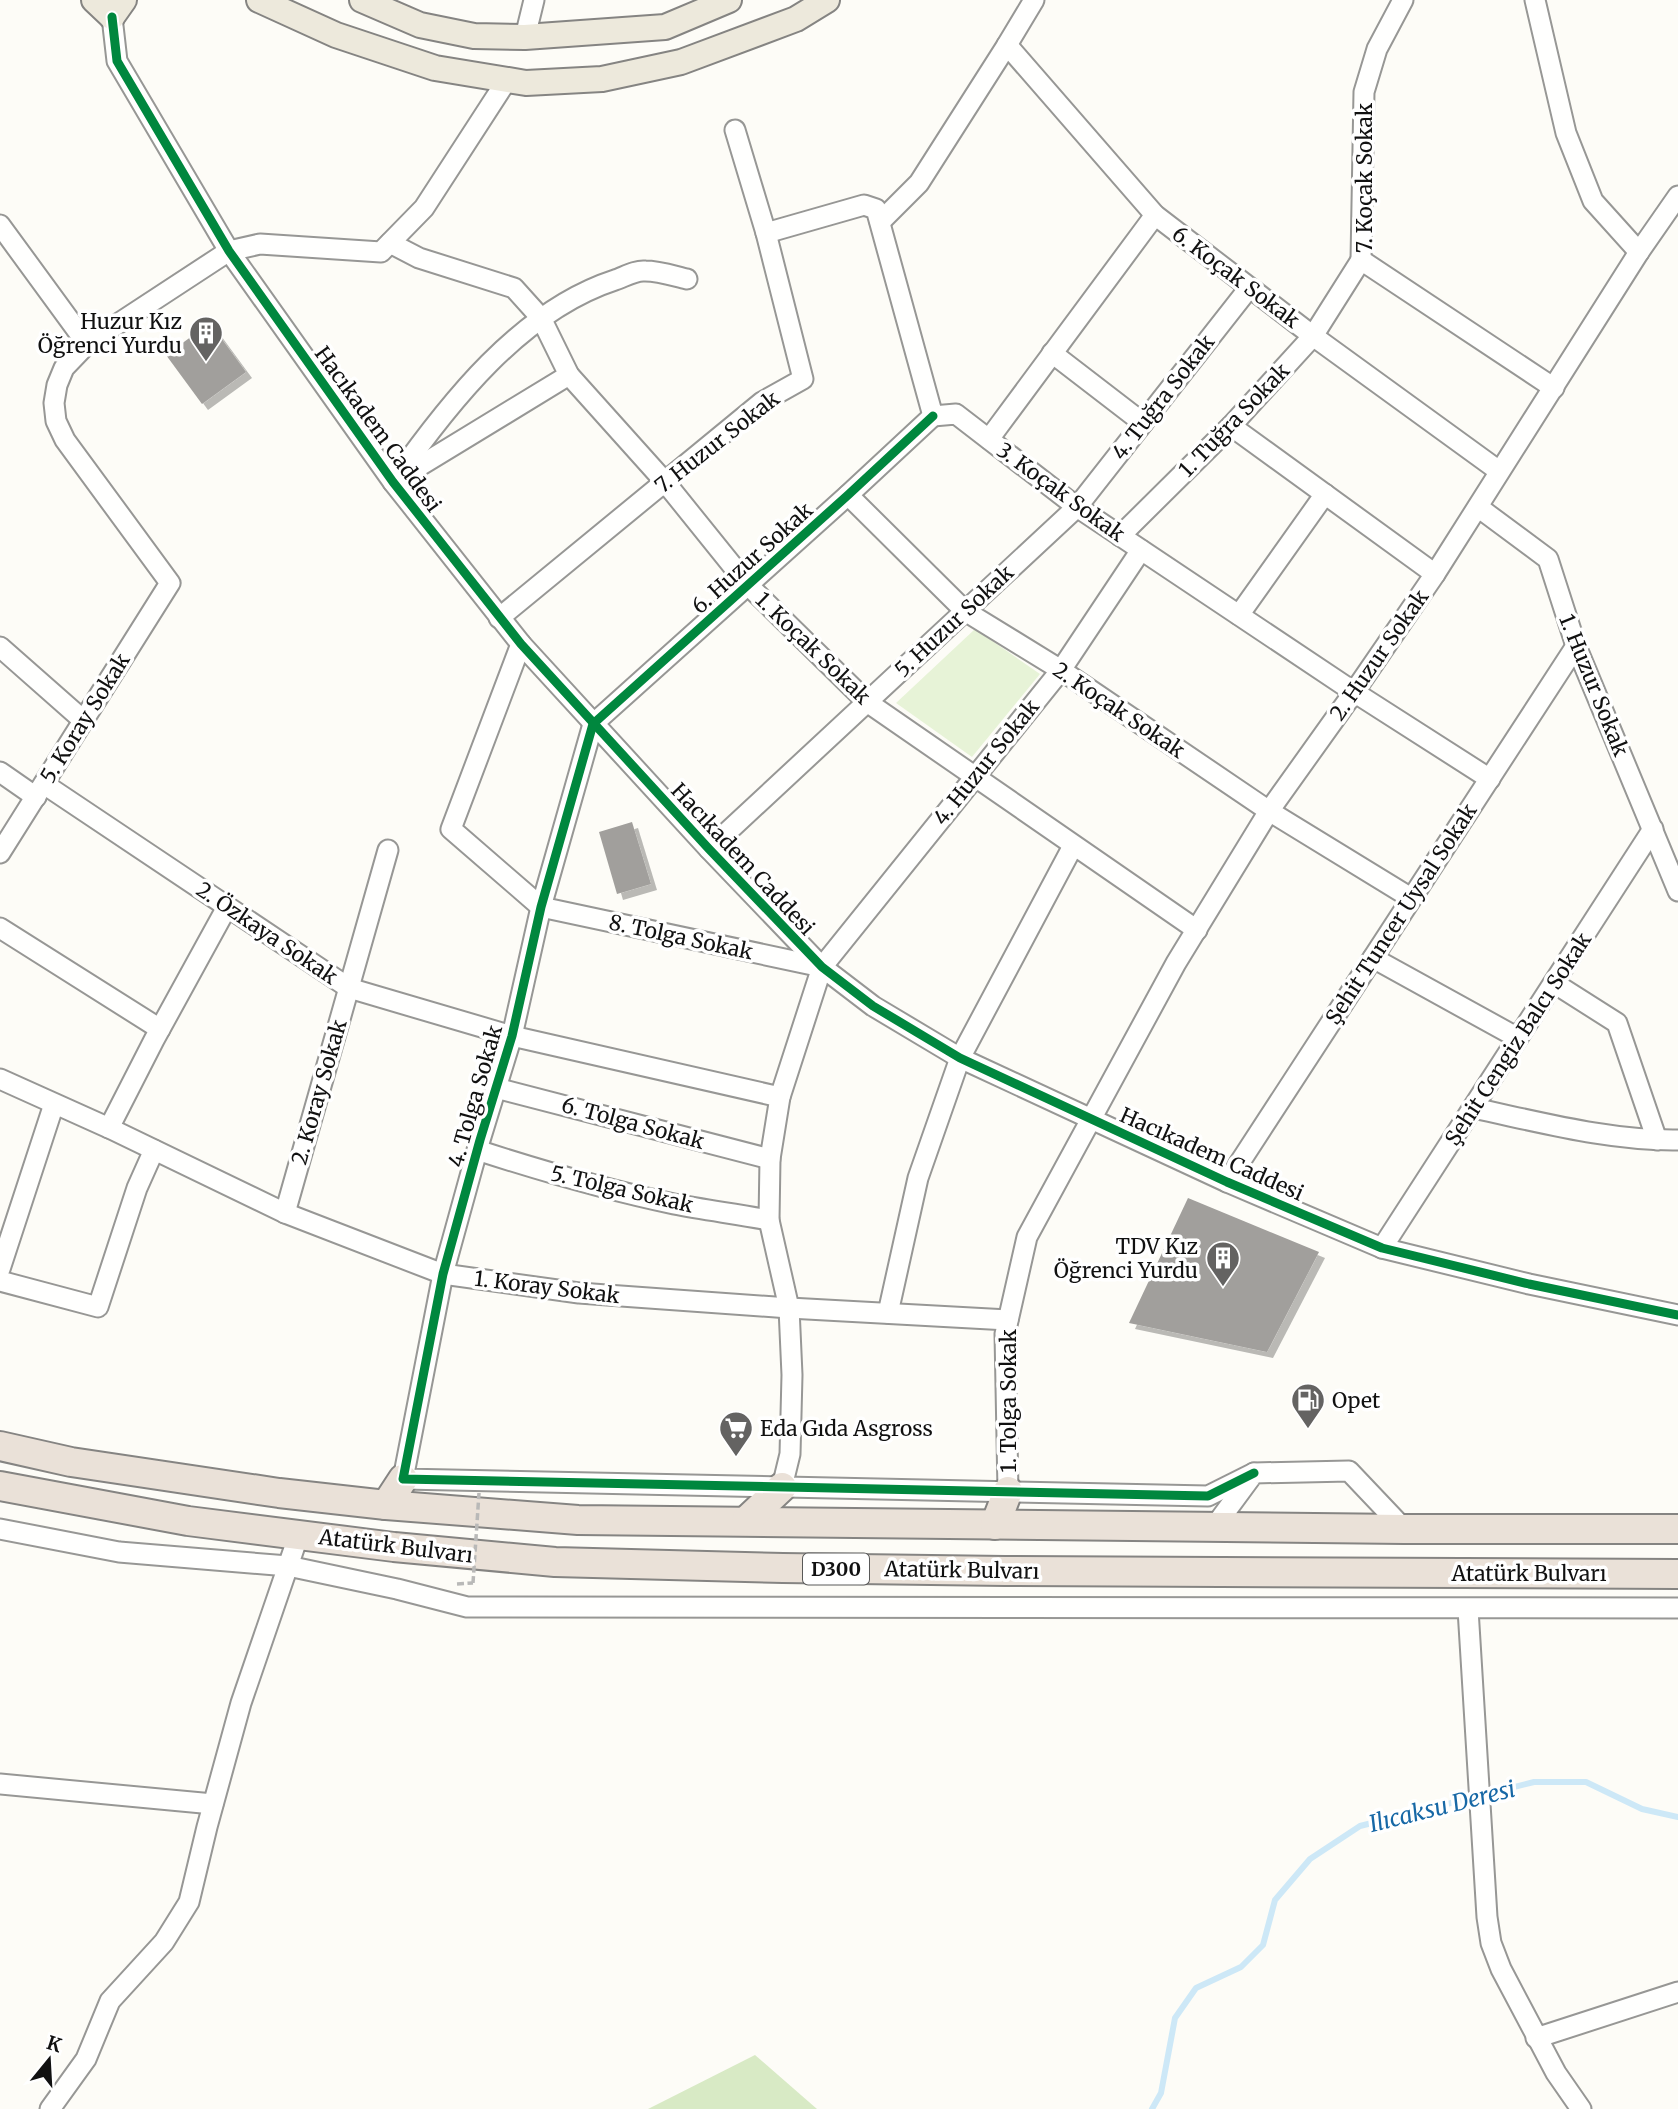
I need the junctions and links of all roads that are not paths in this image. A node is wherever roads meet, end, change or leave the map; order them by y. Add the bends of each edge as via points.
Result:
1 (259, 0) edge
2 (362, 0) edge
3 (534, 0) edge
4 (729, 0) edge
5 (827, 0) edge
6 (1034, 0) edge
7 (1403, 0) edge
8 (1535, 0) edge
9 (110, 4) edge
10 (525, 37) junction
11 (1007, 46) junction
12 (507, 80) junction
13 (735, 130) dead end
14 (1678, 196) edge
15 (1155, 215) junction
16 (880, 222) junction
17 (0, 225) edge
18 (765, 233) junction
19 (390, 243) junction
20 (229, 251) junction
21 (1639, 252) junction
22 (1361, 260) junction
23 (687, 279) dead end
24 (1250, 288) junction
25 (541, 318) junction
26 (1313, 336) junction
27 (87, 344) junction
28 (1052, 353) junction
29 (569, 375) junction
30 (1554, 388) junction
31 (933, 416) junction
32 (1143, 423) junction
33 (1231, 426) junction
34 (989, 439) junction
35 (1499, 471) junction
36 (393, 482) junction
37 (664, 482) junction
38 (1325, 494) junction
39 (848, 495) junction
40 (1077, 506) junction
41 (1478, 507) junction
42 (1120, 536) junction
43 (1141, 550) junction
44 (1435, 574) junction
45 (748, 585) junction
46 (965, 611) junction
47 (1239, 615) junction
48 (499, 618) junction
49 (521, 644) junction
50 (1576, 646) junction
51 (0, 647) edge
52 (1060, 670) junction
53 (1354, 692) junction
54 (867, 702) junction
55 (83, 721) junction
56 (593, 724) junction
57 (0, 772) edge
58 (974, 777) junction
59 (1490, 779) junction
60 (40, 790) junction
61 (1269, 811) junction
62 (1653, 829) junction
63 (1073, 846) junction
64 (709, 849) junction
65 (388, 850) dead end
66 (0, 853) edge
67 (1678, 891) edge
68 (1411, 898) junction
69 (228, 907) junction
70 (541, 907) junction
71 (0, 928) edge
72 (1197, 930) junction
73 (1373, 958) junction
74 (822, 967) junction
75 (1553, 983) junction
76 (349, 988) junction
77 (160, 1029) junction
78 (512, 1036) junction
79 (1518, 1038) junction
80 (960, 1058) junction
81 (0, 1079) edge
82 (496, 1088) junction
83 (780, 1097) junction
84 (54, 1104) junction
85 (1473, 1108) junction
86 (1092, 1120) junction
87 (109, 1128) junction
88 (1657, 1140) junction
89 (1678, 1140) edge
90 (154, 1150) junction
91 (478, 1150) junction
92 (770, 1159) junction
93 (1227, 1182) junction
94 (285, 1213) junction
95 (769, 1220) junction
96 (1382, 1248) junction
97 (0, 1269) edge
98 (443, 1274) junction
99 (0, 1281) edge
100 (789, 1308) junction
101 (888, 1313) junction
102 (1678, 1315) edge
103 (1008, 1320) junction
104 (0, 1446) edge
105 (1254, 1474) junction
106 (403, 1479) junction
107 (0, 1486) edge
108 (782, 1487) junction
109 (1007, 1492) junction
110 (386, 1505) junction
111 (746, 1521) junction
112 (995, 1525) junction
113 (1215, 1526) junction
114 (0, 1529) edge
115 (1404, 1529) junction
116 (1678, 1529) edge
117 (299, 1534) junction
118 (288, 1566) junction
119 (1678, 1574) edge
120 (1678, 1608) edge
121 (1468, 1609) junction
122 (0, 1784) edge
123 (213, 1804) junction
124 (1678, 1992) edge
125 (1536, 2038) junction
126 (50, 2109) edge
127 (1581, 2109) edge

1 - 12 main road via 336,35 435,68
2 - 10 main road via 419,26 474,36
3 - 10 street
4 - 10 main road via 664,27
5 - 12 main road via 796,19 681,62 602,79
6 - 11 street
7 - 22 street, 7. Koçak Sokak via 1377,48 1364,92
8 - 21 street via 1566,133 1593,201
9 - 20 street, Hacıkadem Caddesi via 117,61
11 - 15 street, 6. Koçak Sokak
11 - 16 street via 919,183
12 - 19 street via 424,208
13 - 18 street, 7. Huzur Sokak
14 - 21 street, 2. Huzur Sokak
15 - 24 street, 6. Koçak Sokak
15 - 28 street
16 - 18 street via 876,209 864,205
16 - 31 street
17 - 27 street
18 - 37 street, 7. Huzur Sokak via 803,379 762,402
19 - 20 street via 381,252 260,244
19 - 25 street, 1. Koçak Sokak via 419,258 514,288
20 - 27 street
20 - 36 street, Hacıkadem Caddesi
21 - 30 street, 2. Huzur Sokak
22 - 26 street, 1. Tuğra Sokak
22 - 30 street, 7. Koçak Sokak
23 - 25 street via 643,270 595,286
24 - 26 street, 6. Koçak Sokak
24 - 32 street, 4. Tuğra Sokak
25 - 29 street, 1. Koçak Sokak
25 - 36 street via 481,371 433,425
26 - 33 street, 1. Tuğra Sokak
26 - 35 street, 6. Koçak Sokak
27 - 55 street, 5. Koray Sokak via 64,368 54,403 56,421 65,440 170,583
28 - 32 street
28 - 34 street
29 - 36 street
29 - 37 street, 1. Koçak Sokak
30 - 35 street, 2. Huzur Sokak
31 - 34 street, 3. Koçak Sokak via 956,414
31 - 39 street, 6. Huzur Sokak
32 - 40 street, 4. Tuğra Sokak
33 - 38 street
33 - 42 street, 1. Tuğra Sokak
34 - 40 street, 3. Koçak Sokak
35 - 41 street, 2. Huzur Sokak
36 - 48 street, Hacıkadem Caddesi
37 - 45 street, 1. Koçak Sokak
37 - 48 street, 7. Huzur Sokak
38 - 44 street
38 - 47 street
39 - 45 street, 6. Huzur Sokak
39 - 46 street, 2. Koçak Sokak
40 - 42 street, 3. Koçak Sokak
40 - 46 street, 5. Huzur Sokak
41 - 44 street, 2. Huzur Sokak
41 - 50 street, 1. Huzur Sokak via 1548,559
42 - 43 street, 3. Koçak Sokak
43 - 47 street, 3. Koçak Sokak
43 - 52 street, 4. Huzur Sokak
44 - 53 street, 2. Huzur Sokak
45 - 54 street, 1. Koçak Sokak
45 - 56 street, 6. Huzur Sokak
46 - 52 street, 2. Koçak Sokak
46 - 54 street, 5. Huzur Sokak
47 - 53 street, 3. Koçak Sokak
48 - 49 street, Hacıkadem Caddesi
49 - 56 street, Hacıkadem Caddesi
49 - 70 street via 451,829
50 - 59 street, Şehit Tuncer Uysal Sokak
50 - 62 street, 1. Huzur Sokak
51 - 55 street
52 - 58 street, 4. Huzur Sokak
52 - 61 street, 2. Koçak Sokak
53 - 59 street, 3. Koçak Sokak
53 - 61 street, 2. Huzur Sokak
54 - 58 street, 1. Koçak Sokak
54 - 64 street, 5. Huzur Sokak
55 - 60 street, 5. Koray Sokak
56 - 64 street, Hacıkadem Caddesi
56 - 70 street, 4. Tolga Sokak
57 - 60 street, 2. Özkaya Sokak
58 - 63 street, 1. Koçak Sokak
58 - 74 street, 4. Huzur Sokak
59 - 68 street, Şehit Tuncer Uysal Sokak
60 - 66 street, 5. Koray Sokak
60 - 69 street, 2. Özkaya Sokak
61 - 68 street, 2. Koçak Sokak
61 - 72 street, 2. Huzur Sokak
62 - 67 street, 1. Huzur Sokak
62 - 75 street, Şehit Cengiz Balcı Sokak
63 - 72 street, 1. Koçak Sokak
63 - 80 street
64 - 74 street, Hacıkadem Caddesi
65 - 76 street, 2. Koray Sokak
68 - 73 street, Şehit Tuncer Uysal Sokak
69 - 76 street, 2. Özkaya Sokak
69 - 77 street
70 - 74 street, 8. Tolga Sokak
70 - 78 street, 4. Tolga Sokak
71 - 77 street
72 - 86 street, 2. Huzur Sokak
73 - 79 street
73 - 93 street, Şehit Tuncer Uysal Sokak
74 - 80 street, Hacıkadem Caddesi via 873,1006
74 - 83 street
75 - 79 street, Şehit Cengiz Balcı Sokak
75 - 88 street via 1618,1023
76 - 78 street, 2. Özkaya Sokak
76 - 94 street, 2. Koray Sokak
77 - 87 street
78 - 82 street, 4. Tolga Sokak
78 - 83 street, 2. Özkaya Sokak
79 - 85 street, Şehit Cengiz Balcı Sokak
80 - 86 street, Hacıkadem Caddesi
80 - 101 street via 918,1178
81 - 84 street, 1. Koray Sokak
82 - 91 street, 4. Tolga Sokak
82 - 92 street, 6. Tolga Sokak
83 - 92 street
84 - 87 street, 1. Koray Sokak
84 - 97 street
85 - 88 street via 1578,1130
85 - 96 street, Şehit Cengiz Balcı Sokak
86 - 93 street, Hacıkadem Caddesi
86 - 103 street, 1. Tolga Sokak via 1027,1237
87 - 90 street, 1. Koray Sokak
88 - 89 street
90 - 94 street, 1. Koray Sokak
90 - 99 street via 98,1307
91 - 95 street, 5. Tolga Sokak via 618,1191
91 - 98 street, 4. Tolga Sokak
92 - 95 street
93 - 96 street, Hacıkadem Caddesi
94 - 98 street, 1. Koray Sokak
95 - 100 street
96 - 102 street, Hacıkadem Caddesi
98 - 100 street, 1. Koray Sokak via 579,1293
98 - 106 street, 4. Tolga Sokak
100 - 101 street, 1. Koray Sokak
100 - 108 street via 790,1454
101 - 103 street, 1. Koray Sokak
103 - 109 street, 1. Tolga Sokak
104 - 110 highway, Atatürk Bulvarı / D300 via 71,1462
105 - 109 street via 1208,1496
105 - 113 street
105 - 115 street via 1349,1471
106 - 108 street
106 - 110 highway
107 - 117 highway, Atatürk Bulvarı / D300 via 188,1521
108 - 109 street
108 - 111 highway
109 - 112 highway
110 - 111 highway, Atatürk Bulvarı / D300 via 578,1520
111 - 112 highway, Atatürk Bulvarı / D300
112 - 113 highway, Atatürk Bulvarı / D300
113 - 115 highway, Atatürk Bulvarı / D300
114 - 118 street via 119,1552
115 - 116 highway, Atatürk Bulvarı / D300
117 - 118 street
117 - 119 highway, Atatürk Bulvarı / D300 via 555,1562 1005,1571
118 - 121 street via 467,1607
118 - 123 street via 241,1703
120 - 121 street
121 - 125 street via 1491,1943
122 - 123 street
123 - 126 street via 189,1902 164,1942 110,2001 86,2059
124 - 125 street
125 - 127 street

